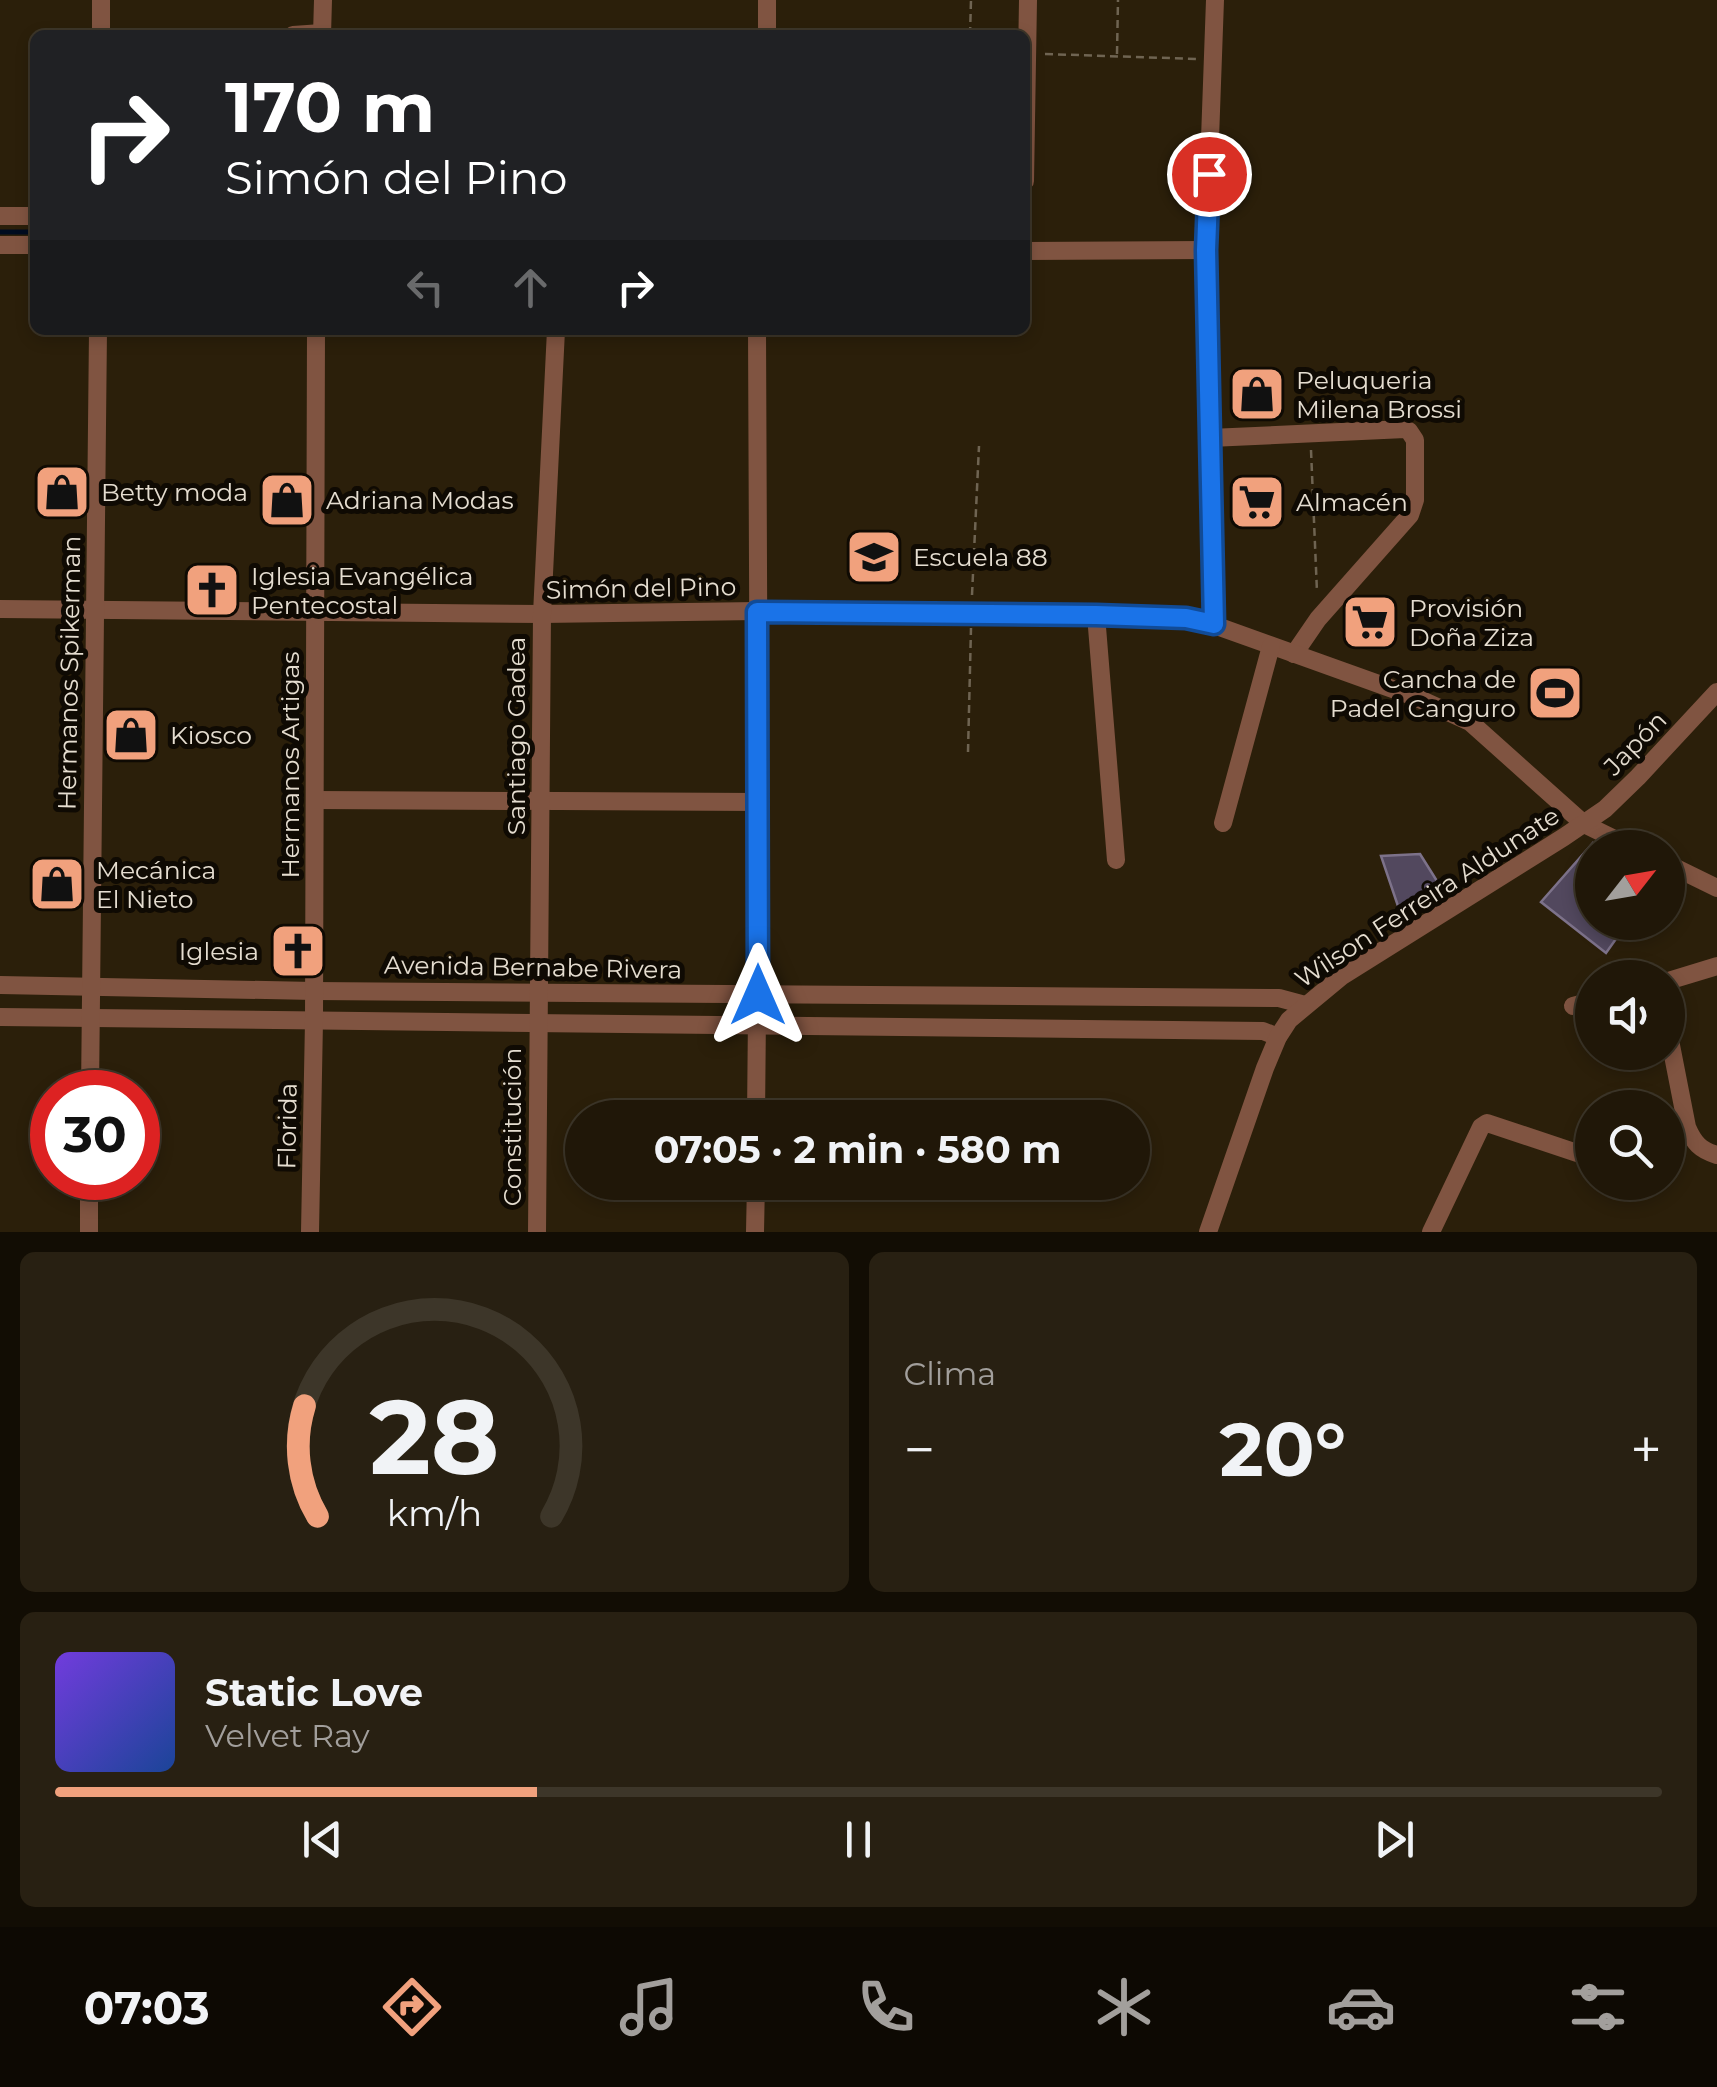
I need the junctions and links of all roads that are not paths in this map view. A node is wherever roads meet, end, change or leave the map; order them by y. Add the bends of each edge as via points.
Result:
1 (102, 0) edge
2 (323, 0) edge
3 (768, 0) edge
4 (1028, 0) edge
5 (1215, 0) edge
6 (101, 30) edge
7 (322, 30) edge
8 (766, 30) edge
9 (1027, 30) edge
10 (0, 216) edge
11 (30, 216) edge
12 (30, 244) edge
13 (0, 245) edge
14 (1206, 250) junction
15 (1030, 251) edge
16 (98, 335) edge
17 (316, 335) edge
18 (556, 335) edge
19 (756, 335) edge
20 (1210, 438) junction
21 (0, 609) edge
22 (94, 610) junction
23 (316, 611) junction
24 (757, 612) junction
25 (542, 614) junction
26 (1096, 615) junction
27 (1214, 624) junction
28 (1271, 646) junction
29 (1294, 654) junction
30 (1717, 692) edge
31 (315, 800) junction
32 (542, 802) junction
33 (759, 802) junction
34 (1223, 823) dead end
35 (1584, 824) junction
36 (1596, 830) edge
37 (1116, 860) dead end
38 (1685, 872) edge
39 (1717, 888) edge
40 (1717, 966) edge
41 (1685, 976) edge
42 (0, 985) edge
43 (91, 986) junction
44 (314, 991) junction
45 (539, 992) junction
46 (758, 995) junction
47 (1305, 1005) junction
48 (0, 1017) edge
49 (90, 1017) junction
50 (314, 1021) junction
51 (538, 1023) junction
52 (757, 1025) junction
53 (1278, 1037) junction
54 (90, 1070) edge
55 (1676, 1070) edge
56 (756, 1100) edge
57 (1575, 1152) edge
58 (1717, 1155) edge
59 (89, 1200) edge
60 (756, 1200) edge
61 (89, 1232) edge
62 (310, 1232) edge
63 (537, 1232) edge
64 (755, 1232) edge
65 (1208, 1232) edge
66 (1431, 1232) edge

1 - 6 street
2 - 7 street
3 - 8 street
4 - 9 street
5 - 14 street
10 - 11 street
12 - 13 street
14 - 15 street
14 - 20 street
16 - 22 street, Hermanos Spikerman
17 - 23 street, Hermanos Artigas
18 - 25 street, Santiago Gadea
19 - 24 street
20 - 27 street
20 - 29 street via 1405,429 1413,435 1410,515
21 - 22 street, Simón del Pino
22 - 23 street, Simón del Pino
22 - 43 street, Hermanos Spikerman
23 - 25 street, Simón del Pino
23 - 31 street, Hermanos Artigas
24 - 25 street, Simón del Pino
24 - 26 street, Simón del Pino
24 - 33 street
25 - 32 street, Santiago Gadea
26 - 27 street, Simón del Pino
26 - 37 street
27 - 28 street, Simón del Pino
28 - 29 street, Simón del Pino
28 - 34 street
29 - 35 street, Simón del Pino via 1470,722
30 - 35 street, Japón
31 - 32 street
31 - 44 street, Hermanos Artigas
32 - 33 street
32 - 45 street, Santiago Gadea
33 - 46 street
35 - 36 street, Simón del Pino
35 - 47 street, Wilson Ferreira Aldunate
38 - 39 street
40 - 41 street
42 - 43 street, Avenida Bernabe Rivera
43 - 44 street, Avenida Bernabe Rivera
43 - 49 street, Hermanos Spikerman
44 - 45 street, Avenida Bernabe Rivera
44 - 50 street, Hermanos Artigas
45 - 46 street, Avenida Bernabe Rivera
45 - 51 street, Santiago Gadea
46 - 47 street, Avenida Bernabe Rivera via 1278,998
46 - 52 street
47 - 53 street, Wilson Ferreira Aldunate
48 - 49 street
49 - 50 street
49 - 54 street, Hermanos Spikerman
50 - 51 street
50 - 62 street, Florida
51 - 52 street
51 - 63 street, Constitución
52 - 53 street
52 - 56 street
53 - 65 street, Wilson Ferreira Aldunate
55 - 58 street via 1693,1141
57 - 66 street via 1487,1123
59 - 61 street
60 - 64 street

